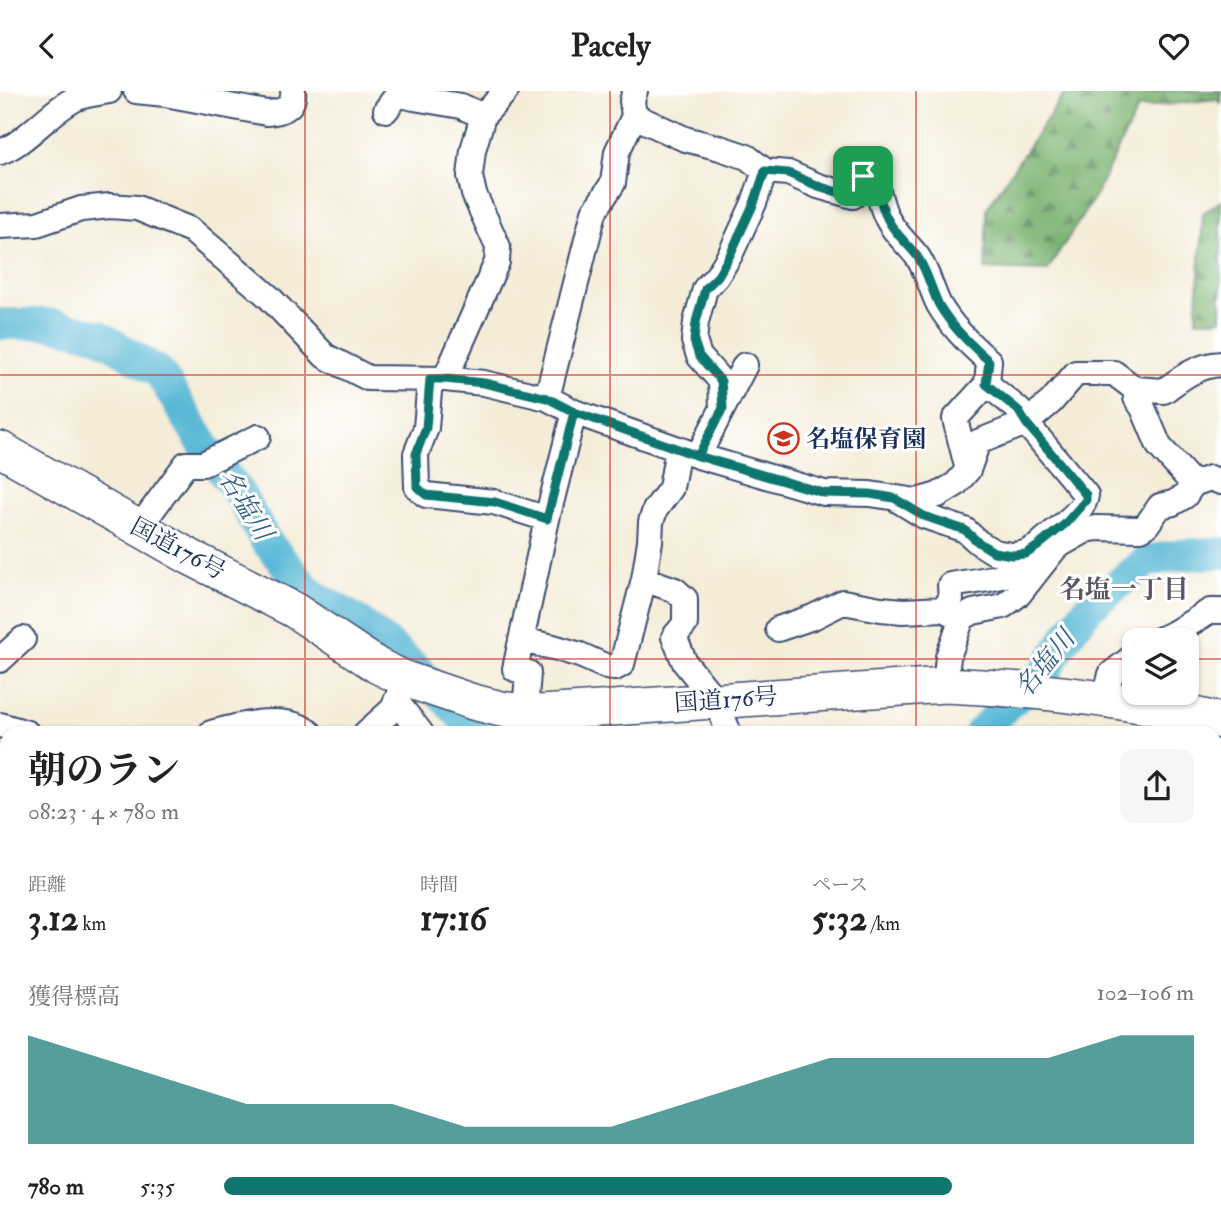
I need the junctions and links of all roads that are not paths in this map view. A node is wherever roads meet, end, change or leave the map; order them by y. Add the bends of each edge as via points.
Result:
1 (109, 91) edge
2 (136, 91) edge
3 (293, 91) edge
4 (506, 91) edge
5 (635, 91) edge
6 (386, 110) dead end
7 (483, 116) junction
8 (634, 116) junction
9 (0, 152) edge
10 (765, 171) junction
11 (0, 226) edge
12 (1221, 364) edge
13 (745, 365) dead end
14 (437, 379) junction
15 (986, 384) junction
16 (1135, 389) junction
17 (547, 398) junction
18 (723, 408) junction
19 (574, 412) junction
20 (1026, 423) junction
21 (258, 437) dead end
22 (0, 449) edge
23 (688, 452) junction
24 (968, 470) junction
25 (1221, 482) edge
26 (1193, 484) junction
27 (894, 498) junction
28 (547, 519) junction
29 (139, 528) junction
30 (1038, 546) junction
31 (644, 579) junction
32 (1221, 611) edge
33 (952, 614) junction
34 (1182, 628) edge
35 (778, 629) dead end
36 (23, 639) dead end
37 (521, 640) junction
38 (0, 660) edge
39 (1122, 665) edge
40 (945, 685) junction
41 (400, 690) junction
42 (1105, 699) junction
43 (716, 701) junction
44 (540, 719) edge
45 (1208, 724) edge
46 (240, 726) edge
47 (294, 726) edge
48 (374, 726) edge
49 (418, 726) edge
50 (726, 726) edge

1 - 9 street via 78,97
2 - 3 street via 267,113 289,107
4 - 7 street
5 - 8 street
6 - 7 street via 398,94 461,106
7 - 14 street via 470,176 498,247 497,262
8 - 10 street via 747,157
8 - 17 street via 617,152 613,183 594,212
10 - 15 street via 788,173 853,197 863,176 875,180 886,218 918,258 940,305 965,339 989,361
10 - 18 street via 730,255 705,289 696,322 694,341 699,356 721,381
11 - 14 street via 37,224 81,209 137,208 191,230 269,297 325,356 368,378
12 - 16 street via 1186,374 1164,391
13 - 18 street
14 - 17 street via 484,383
14 - 28 street via 416,454 417,487 426,495 495,502
15 - 20 street via 1018,410
15 - 24 street via 955,419
16 - 20 street via 1114,373 1076,373
16 - 26 street via 1159,446
17 - 19 street
18 - 23 street
19 - 23 street
19 - 28 street
20 - 24 street via 978,442
20 - 30 street via 1086,495 1065,524
21 - 29 street via 202,464 186,464
22 - 29 highway, 国道176号
23 - 27 street via 824,493
23 - 31 street via 655,510
24 - 27 street via 938,495 917,501
25 - 26 street via 1210,478
26 - 33 street via 1185,496 1160,506 1141,529 1096,527 1056,547 1020,594 1003,606
27 - 30 street via 924,516 965,530 994,552 1026,554
28 - 37 street
29 - 41 highway, 国道176号 via 294,610 378,666
30 - 33 street via 1025,567 950,585
31 - 37 street via 622,664 615,668
31 - 43 street via 675,590 685,599 685,624 674,637 685,663
32 - 34 street via 1210,611
33 - 35 street via 843,602
33 - 40 street
36 - 38 street
37 - 44 street via 515,669 528,673
39 - 42 street via 1111,674
40 - 42 highway, 国道176号
40 - 43 highway, 国道176号
41 - 44 highway, 国道176号
41 - 48 street via 393,709
41 - 49 street
42 - 45 highway, 国道176号
43 - 44 highway, 国道176号
43 - 50 street
46 - 47 street

